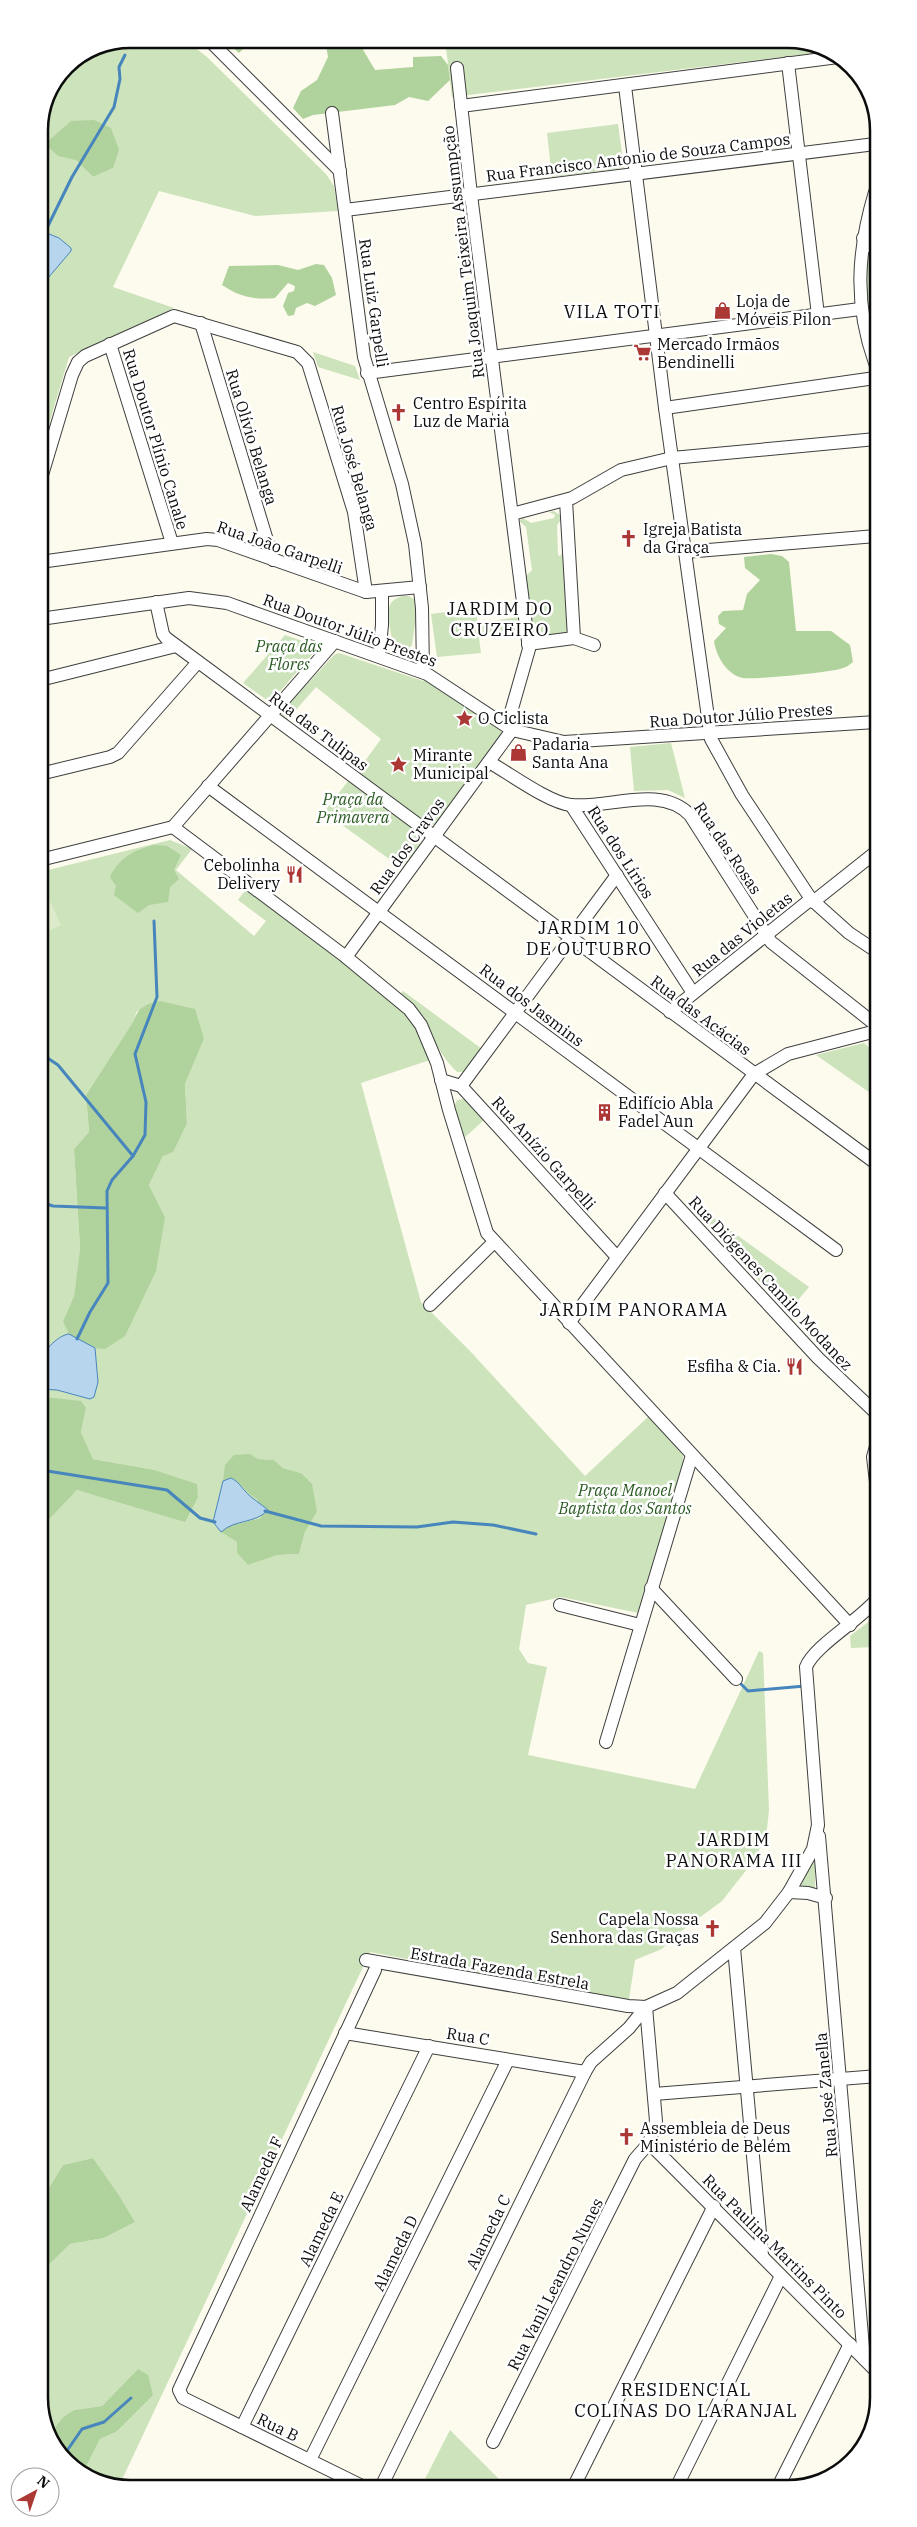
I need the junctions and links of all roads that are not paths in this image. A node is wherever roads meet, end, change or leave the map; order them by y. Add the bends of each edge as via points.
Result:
1 (217, 48) edge
2 (828, 58) edge
3 (788, 63) junction
4 (457, 68) dead end
5 (625, 86) junction
6 (462, 106) junction
7 (332, 113) dead end
8 (870, 145) edge
9 (798, 153) junction
10 (340, 171) junction
11 (635, 174) junction
12 (471, 195) junction
13 (345, 210) junction
14 (870, 221) edge
15 (863, 238) junction
16 (870, 245) edge
17 (860, 309) junction
18 (818, 315) junction
19 (200, 323) junction
20 (866, 328) junction
21 (870, 334) edge
22 (655, 336) junction
23 (110, 344) junction
24 (870, 344) edge
25 (491, 357) junction
26 (367, 373) junction
27 (870, 379) edge
28 (664, 408) junction
29 (870, 441) edge
30 (48, 452) edge
31 (672, 458) junction
32 (566, 500) junction
33 (512, 514) junction
34 (870, 537) edge
35 (172, 543) junction
36 (685, 552) junction
37 (273, 560) junction
38 (48, 561) edge
39 (420, 587) junction
40 (366, 592) junction
41 (382, 592) junction
42 (156, 602) junction
43 (48, 618) edge
44 (163, 634) junction
45 (574, 638) junction
46 (335, 641) junction
47 (528, 644) junction
48 (594, 645) dead end
49 (176, 646) junction
50 (158, 650) junction
51 (379, 656) junction
52 (198, 662) junction
53 (423, 672) junction
54 (48, 678) edge
55 (270, 715) junction
56 (870, 723) edge
57 (510, 728) junction
58 (709, 733) junction
59 (489, 762) junction
60 (48, 772) edge
61 (208, 786) junction
62 (571, 805) junction
63 (173, 827) junction
64 (434, 836) junction
65 (870, 856) edge
66 (48, 858) edge
67 (617, 875) junction
68 (812, 900) junction
69 (378, 912) junction
70 (766, 936) junction
71 (571, 938) junction
72 (870, 947) edge
73 (346, 957) junction
74 (693, 993) junction
75 (670, 1012) junction
76 (516, 1013) junction
77 (870, 1020) edge
78 (870, 1033) edge
79 (754, 1074) junction
80 (442, 1080) junction
81 (461, 1086) junction
82 (698, 1148) junction
83 (870, 1160) edge
84 (665, 1193) junction
85 (494, 1242) junction
86 (836, 1250) dead end
87 (617, 1257) junction
88 (430, 1305) dead end
89 (569, 1323) junction
90 (870, 1407) edge
91 (692, 1455) junction
92 (651, 1588) junction
93 (560, 1605) dead end
94 (870, 1613) edge
95 (640, 1625) junction
96 (850, 1625) junction
97 (736, 1679) dead end
98 (606, 1742) dead end
99 (818, 1828) junction
100 (789, 1892) junction
101 (826, 1898) junction
102 (734, 1948) junction
103 (366, 1960) dead end
104 (375, 1970) dead end
105 (646, 2007) junction
106 (345, 2033) junction
107 (429, 2046) junction
108 (508, 2060) junction
109 (585, 2072) junction
110 (870, 2077) edge
111 (841, 2080) junction
112 (747, 2087) junction
113 (654, 2094) junction
114 (649, 2143) junction
115 (714, 2206) junction
116 (762, 2255) junction
117 (781, 2276) junction
118 (850, 2344) junction
119 (864, 2359) junction
120 (870, 2365) edge
121 (180, 2393) joint
122 (242, 2427) junction
123 (493, 2442) dead end
124 (310, 2460) junction
125 (349, 2479) edge
126 (385, 2479) edge
127 (577, 2480) edge
128 (680, 2480) edge
129 (782, 2480) edge

1 - 10 street
2 - 3 street
3 - 5 street
3 - 9 street
4 - 6 street, Rua Joaquim Teixeira Assumpção
5 - 6 street
5 - 11 street
6 - 12 street, Rua Joaquim Teixeira Assumpção
7 - 10 street, Rua Luiz Garpelli
8 - 9 street, Rua Francisco Antonio de Souza Campos
9 - 11 street, Rua Francisco Antonio de Souza Campos
9 - 18 street
10 - 13 street, Rua Luiz Garpelli
11 - 12 street, Rua Francisco Antonio de Souza Campos
11 - 22 street
12 - 13 street, Rua Francisco Antonio de Souza Campos
12 - 25 street, Rua Joaquim Teixeira Assumpção
13 - 26 street, Rua Luiz Garpelli
14 - 15 street
15 - 16 street
15 - 17 street
17 - 18 street
17 - 20 street
18 - 22 street
19 - 23 street via 179,316 169,317
19 - 37 street, Rua Olívio Belanga
19 - 40 street, Rua José Belanga via 304,356 354,512
20 - 21 street
20 - 24 street
22 - 25 street
22 - 28 street
23 - 30 street via 85,356 74,369
23 - 35 street, Rua Doutor Plínio Canale
25 - 26 street
25 - 33 street, Rua Joaquim Teixeira Assumpção
26 - 39 street, Rua Luiz Garpelli via 407,503
27 - 28 street
28 - 31 street
29 - 31 street
31 - 32 street via 621,470
31 - 36 street
32 - 33 street
32 - 45 street
33 - 47 street, Rua Joaquim Teixeira Assumpção
34 - 36 street
35 - 37 street, Rua João Garpelli via 218,540
35 - 38 street, Rua João Garpelli
36 - 58 street
37 - 40 street, Rua João Garpelli
39 - 41 street, Rua João Garpelli
39 - 53 street, Rua Luiz Garpelli
40 - 41 street, Rua João Garpelli
41 - 51 street
42 - 43 street, Rua Doutor Júlio Prestes
42 - 44 street
42 - 46 street, Rua Doutor Júlio Prestes via 189,598 227,603
44 - 49 street, Rua das Tulipas
44 - 50 street
45 - 47 street
45 - 48 street
46 - 51 street, Rua Doutor Júlio Prestes
46 - 55 street
47 - 57 street, Rua Joaquim Teixeira Assumpção via 528,658
49 - 50 street
49 - 52 street, Rua das Tulipas
50 - 54 street
51 - 53 street, Rua Doutor Júlio Prestes
52 - 55 street, Rua das Tulipas
52 - 60 street via 118,753
53 - 57 street, Rua Doutor Júlio Prestes
55 - 61 street
55 - 64 street, Rua das Tulipas
56 - 58 street, Rua Doutor Júlio Prestes
57 - 58 street, Rua Doutor Júlio Prestes via 574,742
57 - 59 street, Rua dos Cravos
58 - 68 street via 742,795
59 - 62 street, Rua das Rosas via 549,797
59 - 64 street, Rua dos Cravos
61 - 63 street
61 - 69 street, Rua dos Jasmins
62 - 67 street, Rua dos Lírios
62 - 70 street, Rua das Rosas via 660,799 678,804 690,815
63 - 66 street
63 - 73 street
64 - 69 street, Rua dos Cravos
64 - 71 street, Rua das Acácias
65 - 68 street, Rua das Violetas
67 - 71 street
67 - 74 street, Rua dos Lírios
68 - 70 street, Rua das Violetas
68 - 72 street
69 - 73 street, Rua dos Cravos
69 - 76 street, Rua dos Jasmins
70 - 74 street, Rua das Violetas
70 - 77 street, Rua das Rosas
71 - 75 street, Rua das Acácias
71 - 76 street
73 - 80 street via 409,1009 426,1036
74 - 75 street, Rua das Violetas
75 - 79 street, Rua das Acácias
76 - 81 street
76 - 82 street, Rua dos Jasmins
78 - 79 street via 788,1054
79 - 82 street
79 - 83 street, Rua das Acácias
80 - 81 street
80 - 85 street via 482,1224
81 - 87 street, Rua Anízio Garpelli
82 - 84 street
82 - 86 street, Rua dos Jasmins
84 - 87 street
84 - 90 street, Rua Diógenes Camilo Modanez via 818,1358
85 - 88 street
85 - 89 street
87 - 89 street
89 - 91 street
91 - 92 street
91 - 96 street
92 - 95 street
92 - 97 street
93 - 95 street
94 - 96 street
95 - 98 street
96 - 99 street, Rua José Zanella via 815,1654 806,1667
99 - 100 street via 812,1853
99 - 101 street, Rua José Zanella
100 - 101 street
100 - 102 street via 765,1923
101 - 111 street, Rua José Zanella
102 - 105 street via 677,1993
102 - 112 street
103 - 105 street, Estrada Fazenda Estrela
104 - 106 street, Alameda F
105 - 109 street, Alameda C
105 - 113 street
106 - 107 street, Rua C
106 - 121 street, Alameda F via 179,2387
107 - 108 street, Rua C
107 - 122 street, Alameda E
108 - 109 street, Rua C
108 - 124 street, Alameda D
109 - 126 street, Alameda C
110 - 111 street
111 - 112 street
111 - 119 street, Rua José Zanella
112 - 113 street
112 - 116 street
113 - 114 street via 656,2121
114 - 115 street, Rua Paulina Martins Pinto
114 - 123 street, Rua Vanil Leandro Nunes via 635,2159
115 - 116 street, Rua Paulina Martins Pinto
115 - 127 street
116 - 117 street, Rua Paulina Martins Pinto
117 - 118 street, Rua Paulina Martins Pinto
117 - 128 street
118 - 119 street, Rua Paulina Martins Pinto
118 - 129 street
119 - 120 street, Rua Paulina Martins Pinto
121 - 122 street, Rua B via 183,2398
122 - 124 street, Rua B
124 - 125 street, Rua B

